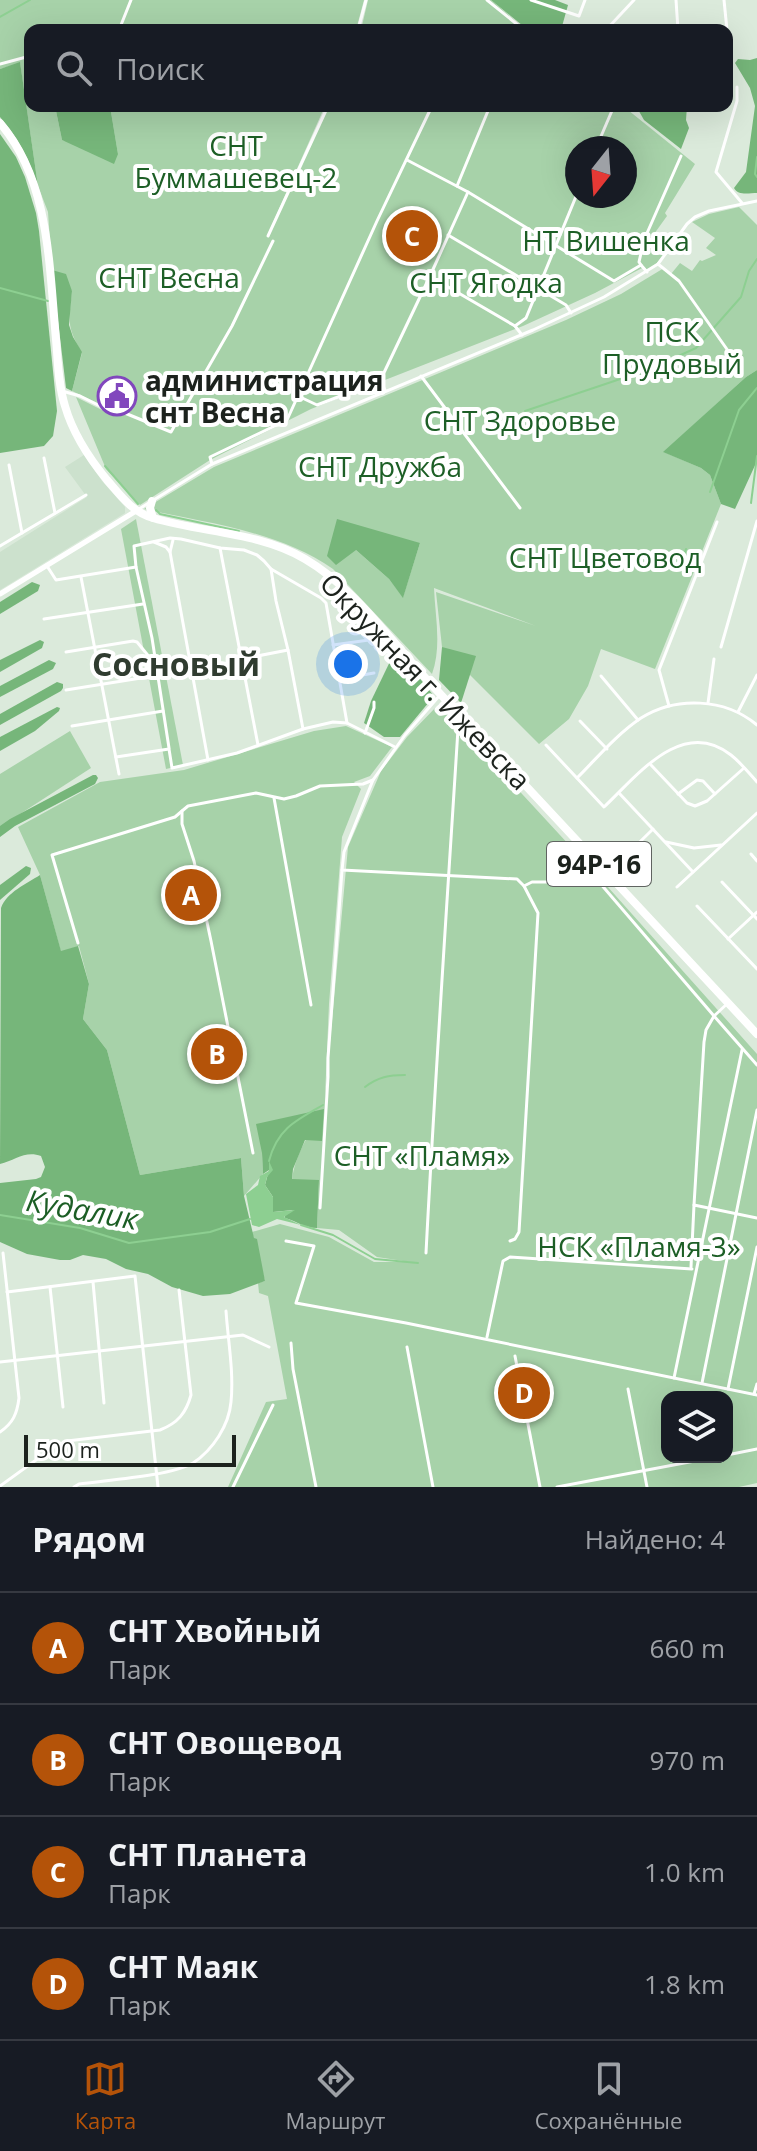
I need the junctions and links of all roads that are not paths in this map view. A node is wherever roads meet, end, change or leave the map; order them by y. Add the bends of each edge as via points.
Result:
1 (131, 0) edge
2 (366, 0) edge
3 (487, 0) edge
4 (531, 0) edge
5 (585, 0) edge
6 (634, 0) edge
7 (676, 0) edge
8 (724, 0) edge
9 (121, 24) edge
10 (360, 24) edge
11 (517, 24) edge
12 (612, 24) edge
13 (678, 24) edge
14 (726, 24) edge
15 (24, 58) edge
16 (0, 64) edge
17 (737, 87) dead end
18 (325, 112) edge
19 (429, 112) edge
20 (488, 112) edge
21 (611, 112) edge
22 (0, 123) edge
23 (601, 136) edge
24 (681, 156) dead end
25 (407, 160) junction
26 (457, 186) junction
27 (468, 192) junction
28 (757, 201) edge
29 (743, 204) junction
30 (571, 208) edge
31 (448, 235) junction
32 (268, 236) dead end
33 (273, 241) dead end
34 (557, 244) junction
35 (658, 264) junction
36 (641, 265) junction
37 (647, 272) junction
38 (430, 276) junction
39 (538, 288) junction
40 (571, 313) junction
41 (515, 326) junction
42 (522, 335) junction
43 (738, 365) dead end
44 (421, 376) junction
45 (380, 381) junction
46 (385, 390) junction
47 (62, 391) junction
48 (298, 395) junction
49 (44, 458) dead end
50 (212, 464) junction
51 (9, 465) dead end
52 (86, 495) dead end
53 (152, 501) junction
54 (520, 508) dead end
55 (136, 511) junction
56 (55, 513) junction
57 (153, 518) junction
58 (757, 521) edge
59 (717, 522) dead end
60 (22, 533) junction
61 (174, 539) junction
62 (153, 542) junction
63 (0, 546) edge
64 (220, 548) junction
65 (170, 552) junction
66 (47, 565) junction
67 (136, 567) junction
68 (271, 569) junction
69 (81, 577) junction
70 (0, 594) edge
71 (143, 604) junction
72 (88, 612) junction
73 (44, 619) dead end
74 (369, 640) dead end
75 (333, 645) junction
76 (721, 647) dead end
77 (95, 648) junction
78 (288, 650) junction
79 (66, 652) dead end
80 (714, 659) dead end
81 (242, 663) junction
82 (156, 665) junction
83 (374, 673) dead end
84 (192, 674) junction
85 (158, 675) junction
86 (757, 675) edge
87 (601, 676) dead end
88 (339, 679) junction
89 (102, 683) junction
90 (66, 690) dead end
91 (441, 694) junction
92 (374, 702) dead end
93 (708, 703) junction
94 (669, 706) junction
95 (163, 711) junction
96 (738, 712) junction
97 (109, 720) junction
98 (638, 720) junction
99 (580, 721) dead end
100 (347, 723) junction
101 (757, 725) edge
102 (72, 726) dead end
103 (303, 729) junction
104 (458, 729) dead end
105 (365, 733) junction
106 (258, 745) junction
107 (546, 745) dead end
108 (395, 747) junction
109 (169, 749) junction
110 (607, 749) junction
111 (116, 757) junction
112 (208, 760) junction
113 (650, 764) junction
114 (744, 768) junction
115 (119, 774) dead end
116 (577, 778) junction
117 (373, 780) junction
118 (757, 782) edge
119 (619, 793) junction
120 (678, 794) junction
121 (715, 794) junction
122 (274, 798) junction
123 (182, 811) junction
124 (757, 813) edge
125 (653, 829) junction
126 (665, 842) junction
127 (721, 845) junction
128 (751, 854) dead end
129 (757, 861) edge
130 (342, 870) junction
131 (693, 872) junction
132 (608, 874) junction
133 (449, 875) junction
134 (599, 882) junction
135 (722, 882) dead end
136 (524, 886) junction
137 (677, 887) dead end
138 (697, 906) dead end
139 (756, 915) edge
140 (728, 939) junction
141 (78, 943) dead end
142 (757, 969) edge
143 (728, 1003) junction
144 (311, 1005) dead end
145 (714, 1016) junction
146 (757, 1034) edge
147 (742, 1050) junction
148 (757, 1065) edge
149 (757, 1110) edge
150 (253, 1153) dead end
151 (694, 1205) junction
152 (320, 1208) dead end
153 (709, 1208) junction
154 (736, 1213) junction
155 (757, 1218) edge
156 (286, 1241) dead end
157 (510, 1241) dead end
158 (757, 1247) edge
159 (3, 1253) dead end
160 (426, 1253) dead end
161 (692, 1269) junction
162 (694, 1274) junction
163 (93, 1282) junction
164 (50, 1287) junction
165 (179, 1290) dead end
166 (7, 1292) junction
167 (226, 1311) dead end
168 (227, 1336) junction
169 (486, 1339) junction
170 (185, 1342) junction
171 (291, 1343) dead end
172 (142, 1346) junction
173 (269, 1347) dead end
174 (407, 1347) dead end
175 (100, 1351) junction
176 (57, 1356) junction
177 (515, 1356) dead end
178 (15, 1360) junction
179 (0, 1362) edge
180 (674, 1378) junction
181 (702, 1383) junction
182 (757, 1384) edge
183 (628, 1389) dead end
184 (728, 1389) junction
185 (756, 1394) edge
186 (104, 1403) dead end
187 (273, 1405) dead end
188 (63, 1407) dead end
189 (153, 1431) junction
190 (0, 1432) edge
191 (757, 1449) edge
192 (733, 1454) edge
193 (685, 1463) edge
194 (644, 1471) junction
195 (157, 1473) junction
196 (0, 1486) edge
197 (74, 1487) edge
198 (158, 1487) edge
199 (233, 1487) edge
200 (316, 1487) edge
201 (433, 1487) edge
202 (540, 1487) edge
203 (557, 1487) edge
204 (647, 1487) edge

1 - 9 street
2 - 10 street
3 - 11 street
4 - 5 street via 579,16
6 - 12 street
7 - 13 street
8 - 14 street
15 - 16 street
17 - 29 street via 716,172
18 - 32 street
19 - 25 street
20 - 26 street
21 - 23 street
22 - 47 main road, Окружная г. Ижевска / 94Р-16 via 25,159 43,215
24 - 36 street via 644,240
25 - 26 street
25 - 48 street
26 - 27 street
27 - 31 street
27 - 34 street
28 - 29 street
29 - 35 street via 695,217
30 - 34 street
31 - 38 street
31 - 39 street
33 - 47 street via 171,432
34 - 36 street via 614,281
34 - 39 street
35 - 37 street
35 - 43 street via 679,281
36 - 37 street
37 - 40 street
38 - 41 street
38 - 45 street
39 - 40 street
39 - 41 street via 526,318
40 - 42 street
41 - 42 street
42 - 44 street
44 - 46 street
44 - 54 street
45 - 46 street
45 - 48 street via 317,405
46 - 50 street
47 - 55 main road, Окружная г. Ижевска / 94Р-16 via 77,437
48 - 50 street via 287,420 210,457
49 - 56 street
50 - 53 street
51 - 60 street
52 - 56 street
53 - 55 street
53 - 57 main road
55 - 57 main road, Окружная г. Ижевска / 94Р-16
55 - 66 street
56 - 60 street
57 - 91 main road, Окружная г. Ижевска / 94Р-16 via 277,546 309,561 348,592
58 - 76 street
59 - 94 street via 659,670
60 - 63 street
61 - 62 street
61 - 64 street
61 - 65 street
62 - 65 street
62 - 67 street via 134,546
64 - 68 street via 251,553
64 - 81 street
65 - 84 street
66 - 69 street via 56,580
66 - 70 street
67 - 69 street
67 - 71 street
68 - 75 street via 324,600
68 - 78 street
69 - 72 street
71 - 72 street
71 - 82 street
72 - 73 street
72 - 77 street
74 - 75 street
75 - 88 street
77 - 79 street
77 - 82 street via 134,641
77 - 89 street
78 - 81 street
78 - 103 street
80 - 93 street
81 - 84 street
81 - 106 street
82 - 85 street
83 - 88 street
84 - 85 street
84 - 112 street
85 - 89 street
85 - 95 street
86 - 96 street
87 - 98 street
88 - 100 street
89 - 90 street
89 - 97 street
91 - 108 street
91 - 132 main road, Окружная г. Ижевска / 94Р-16
92 - 105 street
93 - 94 street
93 - 96 street
94 - 98 street
95 - 97 street
95 - 109 street
96 - 101 street
97 - 102 street
97 - 111 street
98 - 110 street
99 - 110 street
100 - 103 street
100 - 105 street
103 - 106 street
104 - 133 street
105 - 108 street
106 - 112 street
107 - 116 street
108 - 117 street
109 - 111 street
109 - 112 street via 172,768
110 - 116 street
111 - 115 street
113 - 114 street via 672,747 695,743 721,749
113 - 119 street
113 - 120 street
114 - 118 street
114 - 121 street
116 - 119 street via 604,807
117 - 122 street
117 - 130 street
119 - 125 street
120 - 121 street via 695,806
120 - 121 street via 697,780
122 - 123 street via 256,793
122 - 144 street
123 - 141 street via 52,855
123 - 150 street
124 - 127 street
125 - 126 street
125 - 132 street
126 - 127 street via 694,848
126 - 131 street
127 - 131 street
128 - 129 street
130 - 133 street
130 - 152 street
131 - 137 street
132 - 134 street
132 - 143 main road, Окружная г. Ижевска / 94Р-16
133 - 136 street via 517,879
133 - 160 street
134 - 136 street
134 - 145 street
135 - 139 street
136 - 157 street via 539,918 519,1232
138 - 140 street
139 - 140 street
140 - 142 street
143 - 145 street
143 - 146 main road, Окружная г. Ижевска / 94Р-16
145 - 147 street
145 - 151 street via 704,1042
147 - 148 street
147 - 153 street
149 - 154 street
151 - 153 street
151 - 161 street
153 - 154 street
153 - 162 street
154 - 155 street
154 - 181 street
156 - 169 street via 314,1246 296,1303
158 - 184 street
159 - 166 street
161 - 162 street
161 - 169 street via 510,1257 503,1261
162 - 180 street
163 - 164 street
163 - 172 street via 135,1276
163 - 175 street
164 - 166 street
164 - 176 street
165 - 170 street
166 - 178 street
167 - 168 street
168 - 170 street
168 - 173 street via 243,1335
168 - 195 street via 232,1398 221,1432 193,1463
169 - 180 street
170 - 172 street
170 - 189 street via 188,1408 173,1425
171 - 200 street
172 - 175 street
172 - 189 street
174 - 201 street
175 - 176 street
175 - 186 street
176 - 178 street
176 - 188 street
177 - 202 street
178 - 179 street
178 - 190 street via 17,1412
180 - 181 street
181 - 184 street
182 - 185 street
183 - 194 street
184 - 185 street
187 - 199 street
189 - 195 street
189 - 196 street via 67,1441
191 - 192 street
193 - 194 street
194 - 203 street
194 - 204 street
195 - 197 street
195 - 198 street

